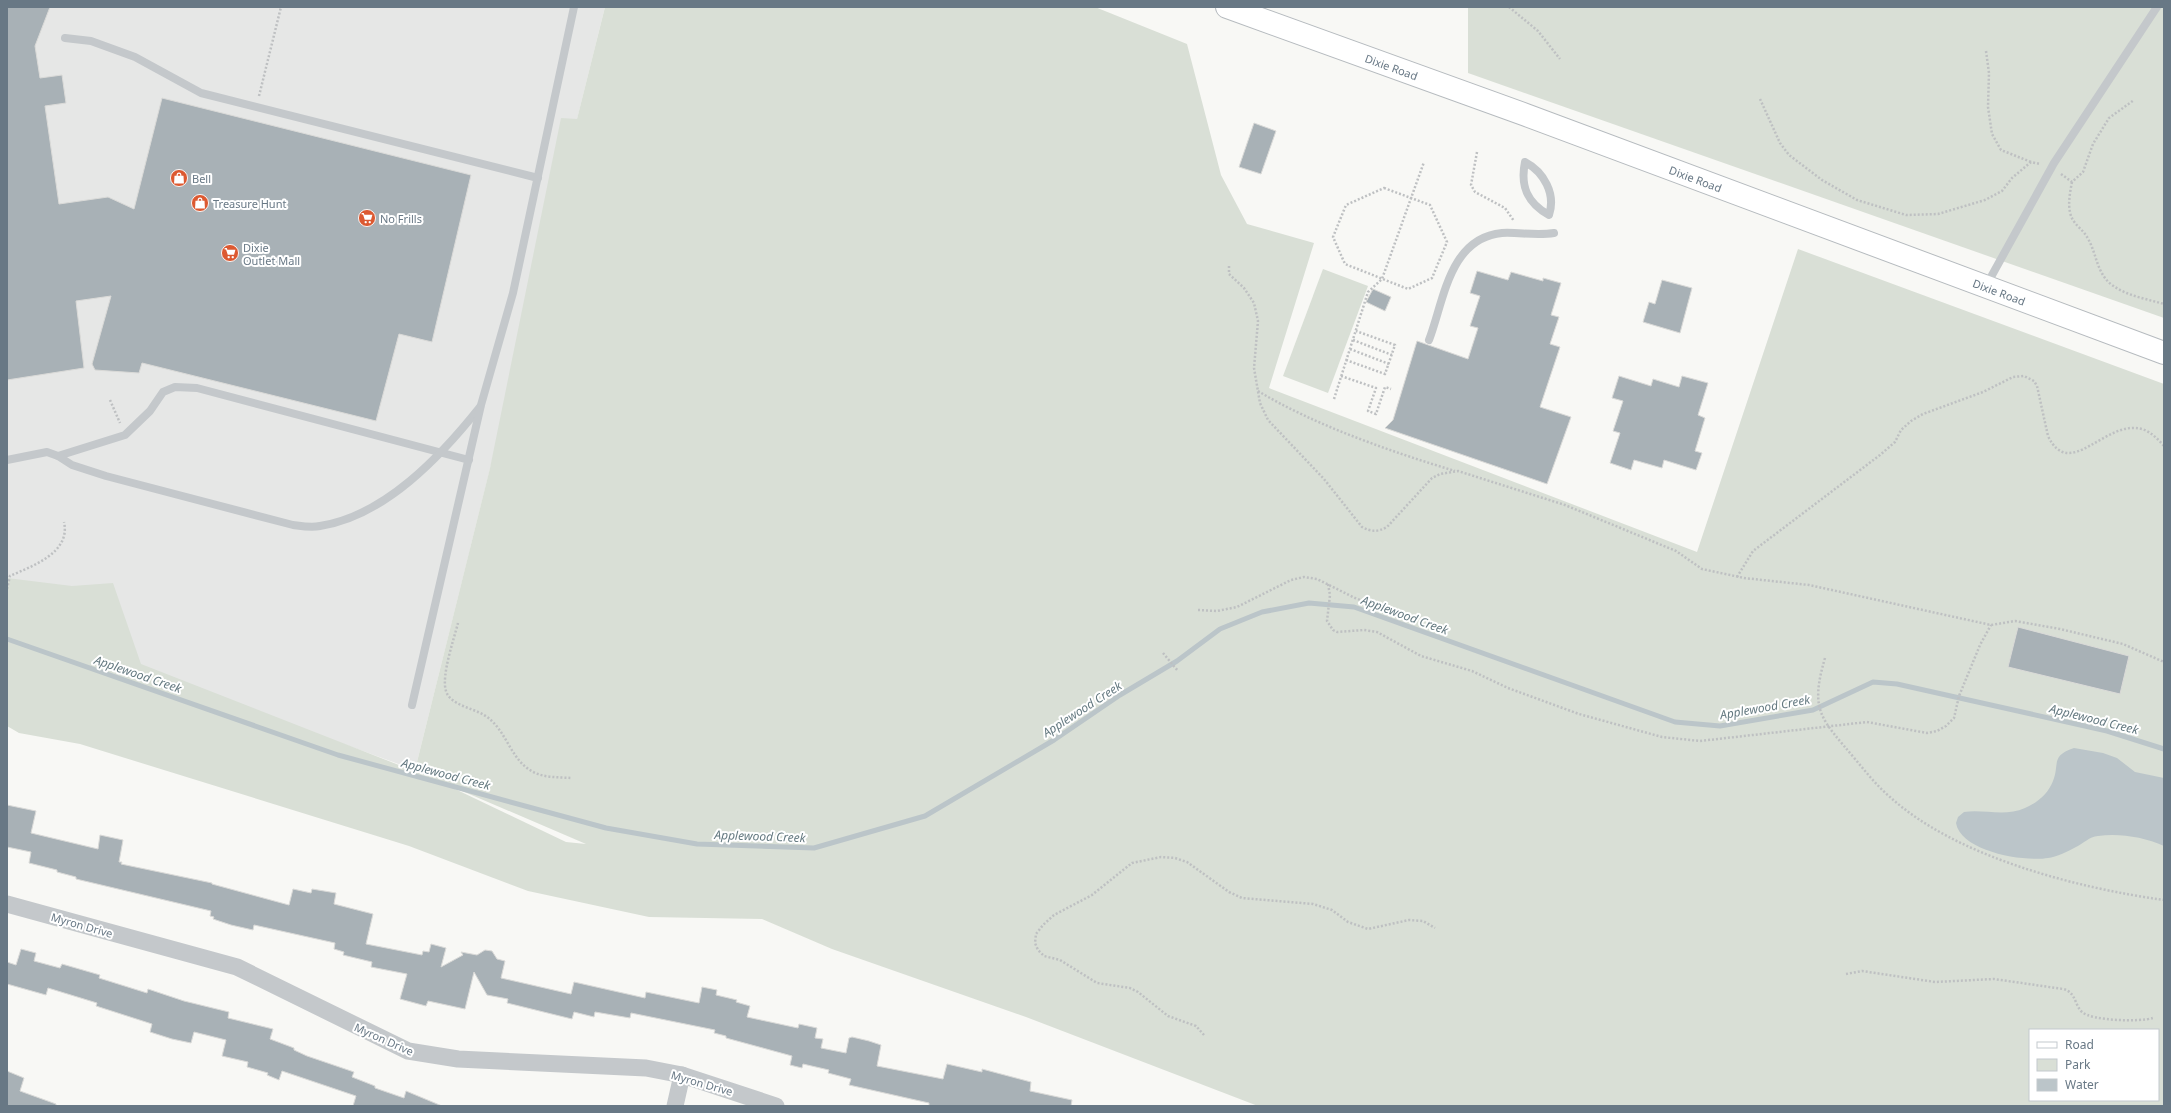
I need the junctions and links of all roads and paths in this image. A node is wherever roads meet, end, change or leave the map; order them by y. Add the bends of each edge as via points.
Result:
1 (281, 7) edge
2 (574, 7) edge
3 (1226, 7) edge
4 (1509, 7) edge
5 (2157, 7) edge
6 (64, 38) dead end
7 (1986, 52) dead end
8 (1560, 59) dead end
9 (1760, 99) dead end
10 (2134, 100) dead end
11 (259, 108) junction
12 (1477, 152) dead end
13 (1424, 162) dead end
14 (1525, 162) joint
15 (2031, 162) junction
16 (2051, 169) junction
17 (538, 178) junction
18 (2072, 182) junction
19 (1411, 198) junction
20 (1554, 233) dead end
21 (1523, 234) junction
22 (1229, 266) dead end
23 (1382, 279) junction
24 (1985, 286) junction
25 (2164, 304) edge
26 (1356, 331) junction
27 (1353, 340) junction
28 (1429, 340) dead end
29 (1350, 349) junction
30 (2164, 353) edge
31 (1392, 355) junction
32 (1346, 360) junction
33 (1389, 364) junction
34 (1341, 376) junction
35 (1391, 389) dead end
36 (1258, 390) junction
37 (1334, 399) dead end
38 (110, 400) dead end
39 (481, 405) junction
40 (125, 434) junction
41 (2164, 446) edge
42 (441, 453) junction
43 (58, 456) junction
44 (7, 460) edge
45 (469, 460) junction
46 (1458, 471) junction
47 (64, 522) dead end
48 (1737, 577) junction
49 (1328, 584) junction
50 (7, 590) edge
51 (1198, 610) dead end
52 (1404, 617) dead end
53 (458, 623) dead end
54 (1991, 625) junction
55 (1163, 653) dead end
56 (1825, 658) dead end
57 (2164, 662) edge
58 (1178, 672) dead end
59 (412, 705) dead end
60 (1826, 726) junction
61 (571, 778) dead end
62 (2164, 900) edge
63 (7, 904) edge
64 (1435, 928) dead end
65 (1846, 974) dead end
66 (2153, 1018) dead end
67 (1204, 1035) dead end
68 (682, 1075) junction
69 (676, 1106) edge
70 (776, 1106) edge

1 - 11 path via 259,95
2 - 17 lane
3 - 24 main road, Dixie Road via 1534,118
4 - 8 path via 1538,31
5 - 16 lane
6 - 11 lane via 91,41 135,57 201,93
7 - 15 path via 1990,78 1988,107 1992,134 2002,150
9 - 15 path via 1780,143 1789,155 1822,180 1857,200 1906,215 1938,214 1985,200 2002,191 2012,178
10 - 18 path via 2109,118 2093,144 2083,172
11 - 17 lane
12 - 21 path via 1471,185 1475,192 1505,208
13 - 19 path
14 - 14 lane via 1522,176 1525,190 1538,210 1548,215 1552,206 1546,182 1534,166
15 - 16 path
16 - 18 path
16 - 24 lane
17 - 39 lane via 513,292
18 - 25 path via 2072,218 2090,243 2099,270 2105,278 2126,292
19 - 23 path
19 - 23 path via 1430,205 1447,242 1432,278 1408,289
19 - 23 path via 1384,188 1346,205 1333,237 1345,264
20 - 21 lane
21 - 28 lane via 1502,233 1482,238 1466,251 1447,281
22 - 36 path via 1229,274 1244,288 1254,303 1258,321 1254,368
23 - 26 path via 1368,292
24 - 30 main road, Dixie Road
26 - 27 path
26 - 31 path via 1395,345
27 - 29 path
27 - 31 path
29 - 32 path
29 - 33 path
31 - 33 path
32 - 33 path via 1385,374
32 - 34 path
34 - 35 path via 1376,388 1368,411 1376,414 1385,387
34 - 37 path
36 - 46 path via 1293,410 1421,460
36 - 46 path via 1260,403 1268,420 1324,479 1362,527 1368,530 1388,527 1432,478 1449,471
38 - 40 path
39 - 42 lane
39 - 45 lane
40 - 42 lane via 150,411 163,392 175,386 197,388
40 - 43 lane
41 - 48 path via 2152,434 2134,428 2111,433 2077,453 2062,452 2048,436 2034,381 2024,376 2013,377 1911,421 1895,442 1880,455 1753,552
42 - 43 lane via 385,499 345,520 318,527 292,525 112,478 72,465
42 - 45 lane
43 - 44 lane via 47,452
45 - 59 lane
46 - 48 path via 1565,505 1676,551 1702,569
47 - 50 path via 66,529 58,546 47,558 10,576
48 - 54 path via 1809,585
49 - 51 path via 1304,577 1291,580 1237,607 1217,611
49 - 52 path via 1355,598
49 - 60 path via 1330,595 1327,621 1333,630 1377,632 1421,656 1472,672 1579,714 1662,737 1700,741
53 - 61 path via 449,652 445,686 447,694 453,700 485,715 503,733 522,764 531,771 542,775
54 - 57 path via 2015,621 2060,629 2123,644
54 - 60 path via 1959,696 1954,718 1946,726 1927,733 1867,722
55 - 58 path
56 - 60 path via 1817,695
60 - 62 path via 1890,798 1935,830 1960,843 2015,865 2089,886
63 - 68 street, Myron Drive via 237,967 408,1052 458,1059 646,1068
64 - 67 path via 1423,920 1409,920 1368,929 1348,922 1332,910 1313,904 1242,898 1229,892 1187,862 1161,857 1132,863 1092,895 1054,915 1036,934 1035,943 1044,956 1060,960 1097,983 1130,988 1168,1016 1196,1026
65 - 66 path via 1862,971 1935,982 1994,979 2064,989 2072,993 2079,1009 2090,1017 2144,1021
68 - 69 street
68 - 70 street, Myron Drive

